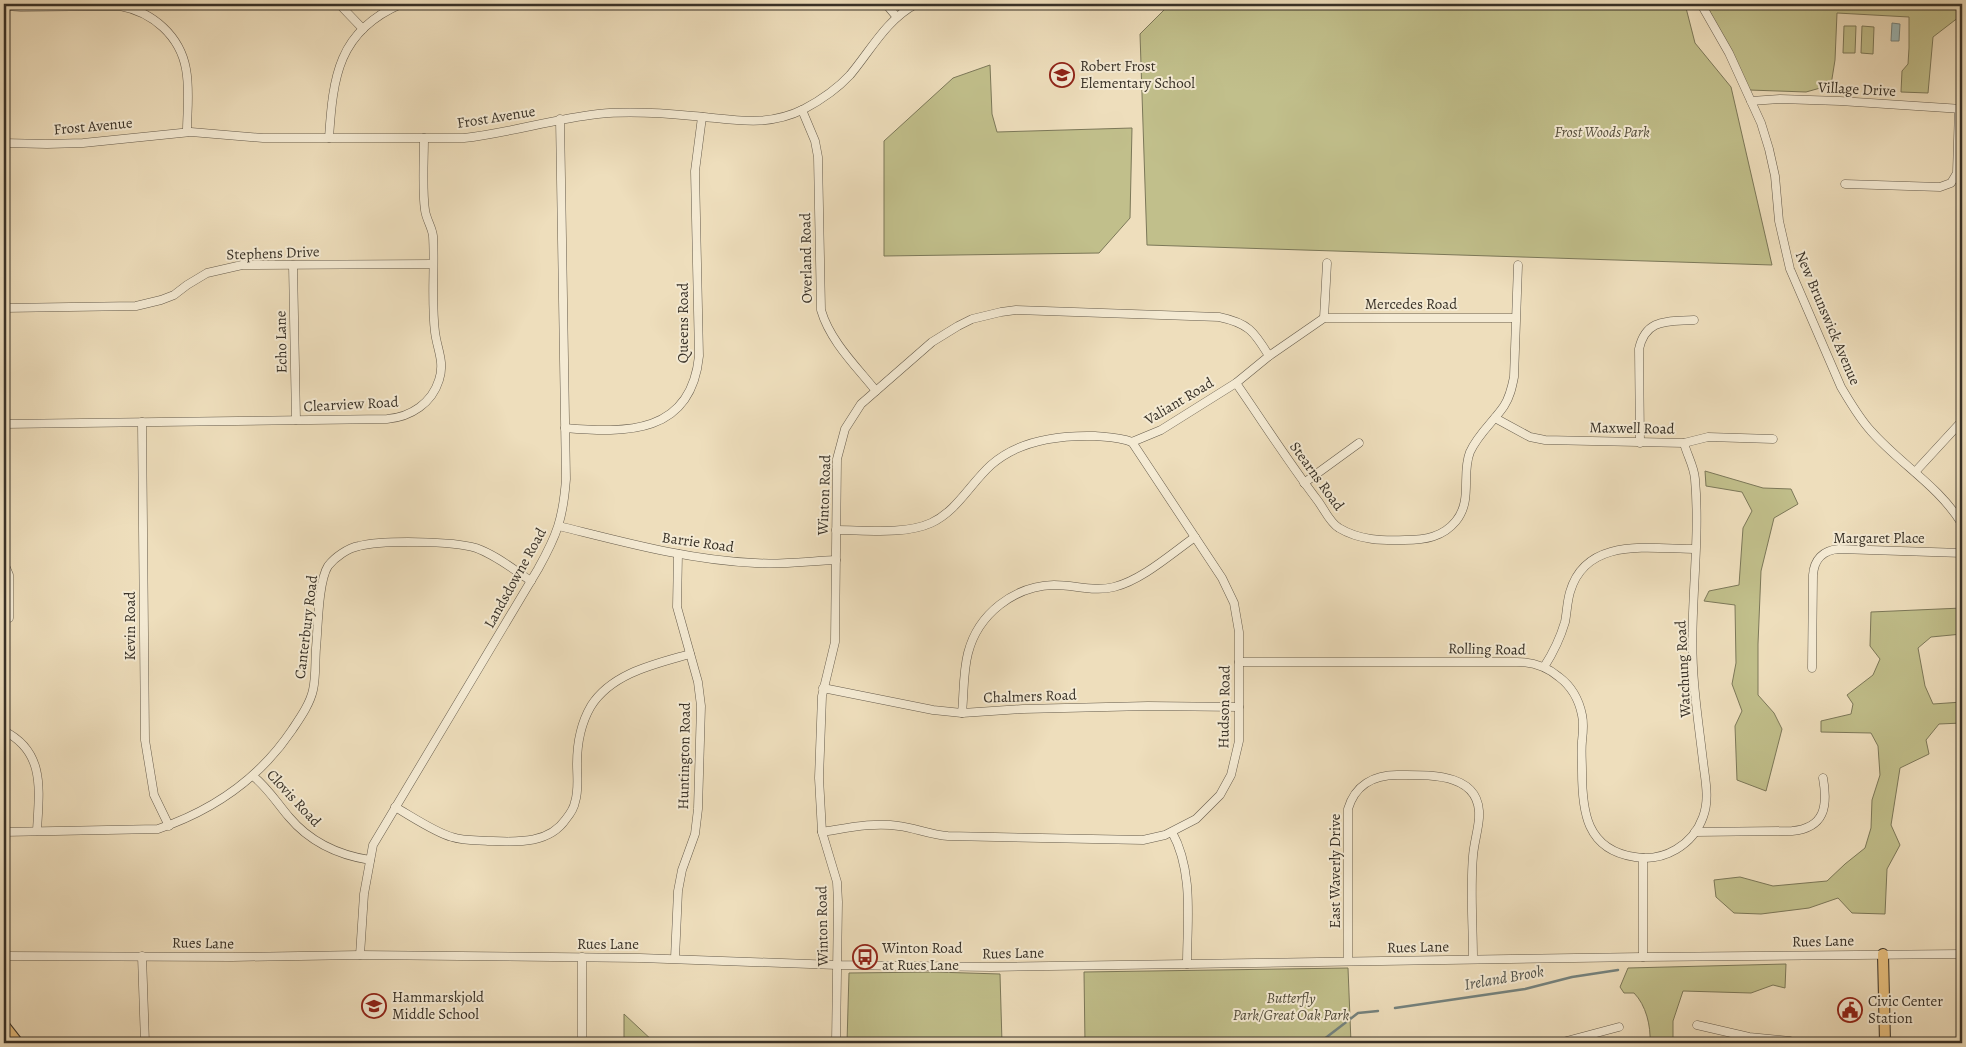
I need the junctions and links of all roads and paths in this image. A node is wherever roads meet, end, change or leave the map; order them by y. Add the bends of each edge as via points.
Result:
1 (339, 4) edge
2 (401, 4) edge
3 (886, 4) edge
4 (916, 4) edge
5 (1701, 4) edge
6 (4, 6) edge
7 (896, 16) junction
8 (363, 29) junction
9 (1751, 101) junction
10 (1961, 109) edge
11 (802, 110) junction
12 (702, 117) junction
13 (560, 120) junction
14 (187, 132) junction
15 (329, 138) junction
16 (424, 138) junction
17 (4, 143) edge
18 (1845, 184) dead end
19 (1327, 262) dead end
20 (293, 264) junction
21 (433, 264) junction
22 (1518, 265) dead end
23 (4, 308) edge
24 (1324, 318) junction
25 (1515, 318) junction
26 (1694, 320) dead end
27 (1269, 356) junction
28 (1236, 383) junction
29 (876, 390) junction
30 (1495, 418) junction
31 (296, 420) junction
32 (1962, 420) edge
33 (142, 422) junction
34 (4, 424) edge
35 (565, 428) junction
36 (1773, 439) dead end
37 (1132, 442) junction
38 (1640, 443) junction
39 (1684, 443) junction
40 (1359, 444) dead end
41 (1916, 472) junction
42 (1304, 483) junction
43 (1962, 524) edge
44 (559, 526) junction
45 (836, 530) junction
46 (1194, 537) junction
47 (1696, 549) junction
48 (1962, 553) edge
49 (678, 554) junction
50 (836, 560) junction
51 (4, 563) edge
52 (531, 581) junction
53 (9, 618) dead end
54 (690, 654) junction
55 (1239, 662) junction
56 (1544, 667) junction
57 (1812, 668) dead end
58 (824, 688) junction
59 (1239, 707) junction
60 (962, 713) junction
61 (4, 731) edge
62 (253, 776) junction
63 (1823, 778) dead end
64 (395, 807) junction
65 (169, 826) junction
66 (37, 831) junction
67 (4, 832) edge
68 (822, 832) junction
69 (1172, 832) junction
70 (1695, 832) junction
71 (1643, 858) junction
72 (370, 860) junction
73 (1883, 954) junction
74 (1962, 954) edge
75 (4, 956) edge
76 (142, 956) junction
77 (360, 956) junction
78 (582, 957) junction
79 (1643, 957) junction
80 (675, 958) junction
81 (1473, 959) junction
82 (1348, 961) junction
83 (1187, 964) junction
84 (837, 965) junction
85 (4, 1025) edge
86 (1696, 1025) dead end
87 (1619, 1028) dead end
88 (1749, 1040) edge
89 (1577, 1041) edge
90 (1790, 1042) dead end
91 (18, 1043) edge
92 (145, 1043) edge
93 (582, 1043) edge
94 (836, 1043) edge
95 (1559, 1043) edge
96 (1885, 1043) edge

1 - 8 street
2 - 8 street
3 - 7 street
4 - 7 street, Frost Avenue
5 - 9 street, New Brunswick Avenue
6 - 14 street via 120,6 143,13 157,22 174,40 184,62
7 - 11 street, Frost Avenue via 839,86
8 - 15 street via 347,50 337,71
9 - 10 street, Village Drive via 1830,100
9 - 41 street, New Brunswick Avenue via 1769,149 1783,245 1798,291 1850,403 1872,432
10 - 18 street via 1957,173 1951,182 1940,187
11 - 12 street, Frost Avenue via 755,121
11 - 29 street, Overland Road via 818,157 820,295 824,322
12 - 13 street, Frost Avenue via 600,114
12 - 35 street, Queens Road via 695,170 698,356 694,380 676,408 649,425 615,431
13 - 16 street, Frost Avenue via 484,136
13 - 35 street, Landsdowne Road
14 - 15 street, Frost Avenue via 263,138
14 - 17 street, Frost Avenue via 83,143
15 - 16 street, Frost Avenue
16 - 21 street, Clearview Road via 425,210 433,233
19 - 24 street
20 - 21 street, Stephens Drive
20 - 23 street, Stephens Drive via 219,269 197,278 174,295 136,306
20 - 31 street, Echo Lane
21 - 31 street, Clearview Road via 435,332 442,363 439,380 428,400 410,414 393,418
22 - 25 street, Stearns Road
24 - 25 street, Mercedes Road
24 - 27 street, Valiant Road
25 - 30 street, Stearns Road via 1514,377 1505,405
26 - 38 street via 1660,323 1645,331 1641,338
27 - 28 street, Valiant Road
27 - 29 street, Winton Road via 1250,329 1238,321 1219,317 1009,311 972,320 944,333
28 - 37 street, Valiant Road via 1161,430
28 - 42 street, Stearns Road
29 - 45 street, Winton Road via 855,412 841,439 837,459
30 - 38 street, Maxwell Road via 1530,437 1545,440
30 - 42 street, Stearns Road via 1470,452 1462,511 1449,528 1431,538 1377,540 1353,535 1337,527
31 - 33 street, Clearview Road
32 - 41 street
33 - 34 street, Clearview Road
33 - 65 street, Kevin Road via 145,740 154,795
35 - 44 street, Landsdowne Road via 566,479
36 - 39 street, Maxwell Road via 1708,437
37 - 45 street via 1121,438 1074,436 1042,440 1014,450 993,464 952,509 931,523 906,529
37 - 46 street, Hudson Road
38 - 39 street, Maxwell Road
39 - 47 street, Watchung Road via 1695,476
40 - 42 street
41 - 43 street, New Brunswick Avenue via 1946,501
44 - 49 street, Barrie Road
44 - 52 street, Landsdowne Road
45 - 50 street, Winton Road
46 - 55 street, Hudson Road via 1222,578 1234,603 1239,632
46 - 60 street via 1122,585 1098,590 1044,586 1017,594 1001,604 981,624 968,650
47 - 56 street via 1620,549 1592,560 1572,584 1559,638
47 - 70 street, Watchung Road via 1694,682 1707,797 1704,816
48 - 57 street, Margaret Place via 1839,549 1820,556 1813,575
49 - 50 street, Barrie Road via 757,564
49 - 54 street, Huntington Road via 676,607
50 - 58 street, Winton Road via 835,642
51 - 53 street via 9,575
52 - 62 street, Canterbury Road via 491,555 453,544 384,542 357,546 336,558 328,567 322,586 313,691 297,723
52 - 64 street, Landsdowne Road
54 - 64 street via 622,678 606,689 592,705 583,722 579,743 575,803 562,824 549,835 516,842 465,840 451,837
54 - 80 street, Huntington Road via 698,682 700,706 698,809 678,890
55 - 56 street, Rolling Road via 1517,662
55 - 59 street, Hudson Road
56 - 71 street, Rolling Road via 1566,683 1580,707 1583,727 1582,801 1590,826 1612,850
58 - 60 street, Chalmers Road
58 - 68 street, Winton Road via 820,714 819,778
59 - 60 street, Chalmers Road via 1052,708
59 - 69 street, Hudson Road via 1238,753 1226,785 1204,812
61 - 66 street via 24,745 34,761 39,786
62 - 65 street, Canterbury Road via 227,797
62 - 72 street, Clovis Road via 265,786 290,819 310,836 338,852
63 - 70 street via 1825,808 1818,820 1807,828
64 - 72 street, Landsdowne Road via 372,845
65 - 66 street, Canterbury Road via 158,829
66 - 67 street, Canterbury Road
68 - 69 street, Hudson Road via 884,824 942,836 1132,841
68 - 84 street, Winton Road via 837,882
69 - 83 street via 1186,870
70 - 71 street, Watchung Road via 1675,851
71 - 79 street
72 - 77 street, Landsdowne Road
73 - 74 street, Rues Lane
73 - 79 street, Rues Lane
73 - 96 main road
75 - 76 street, Rues Lane
76 - 77 street, Rues Lane
76 - 92 street
77 - 78 street, Rues Lane
78 - 80 street, Rues Lane
78 - 93 street
79 - 81 street, Rues Lane
80 - 84 street, Rues Lane
81 - 82 street, Rues Lane
81 - 82 street, East Waverly Drive via 1473,856 1479,817 1477,801 1468,788 1450,778 1390,775 1366,783 1348,809
82 - 83 street, Rues Lane
83 - 84 street, Rues Lane
84 - 94 street, Winton Road
85 - 91 main road
86 - 88 street
87 - 89 street
88 - 90 street
89 - 95 street

